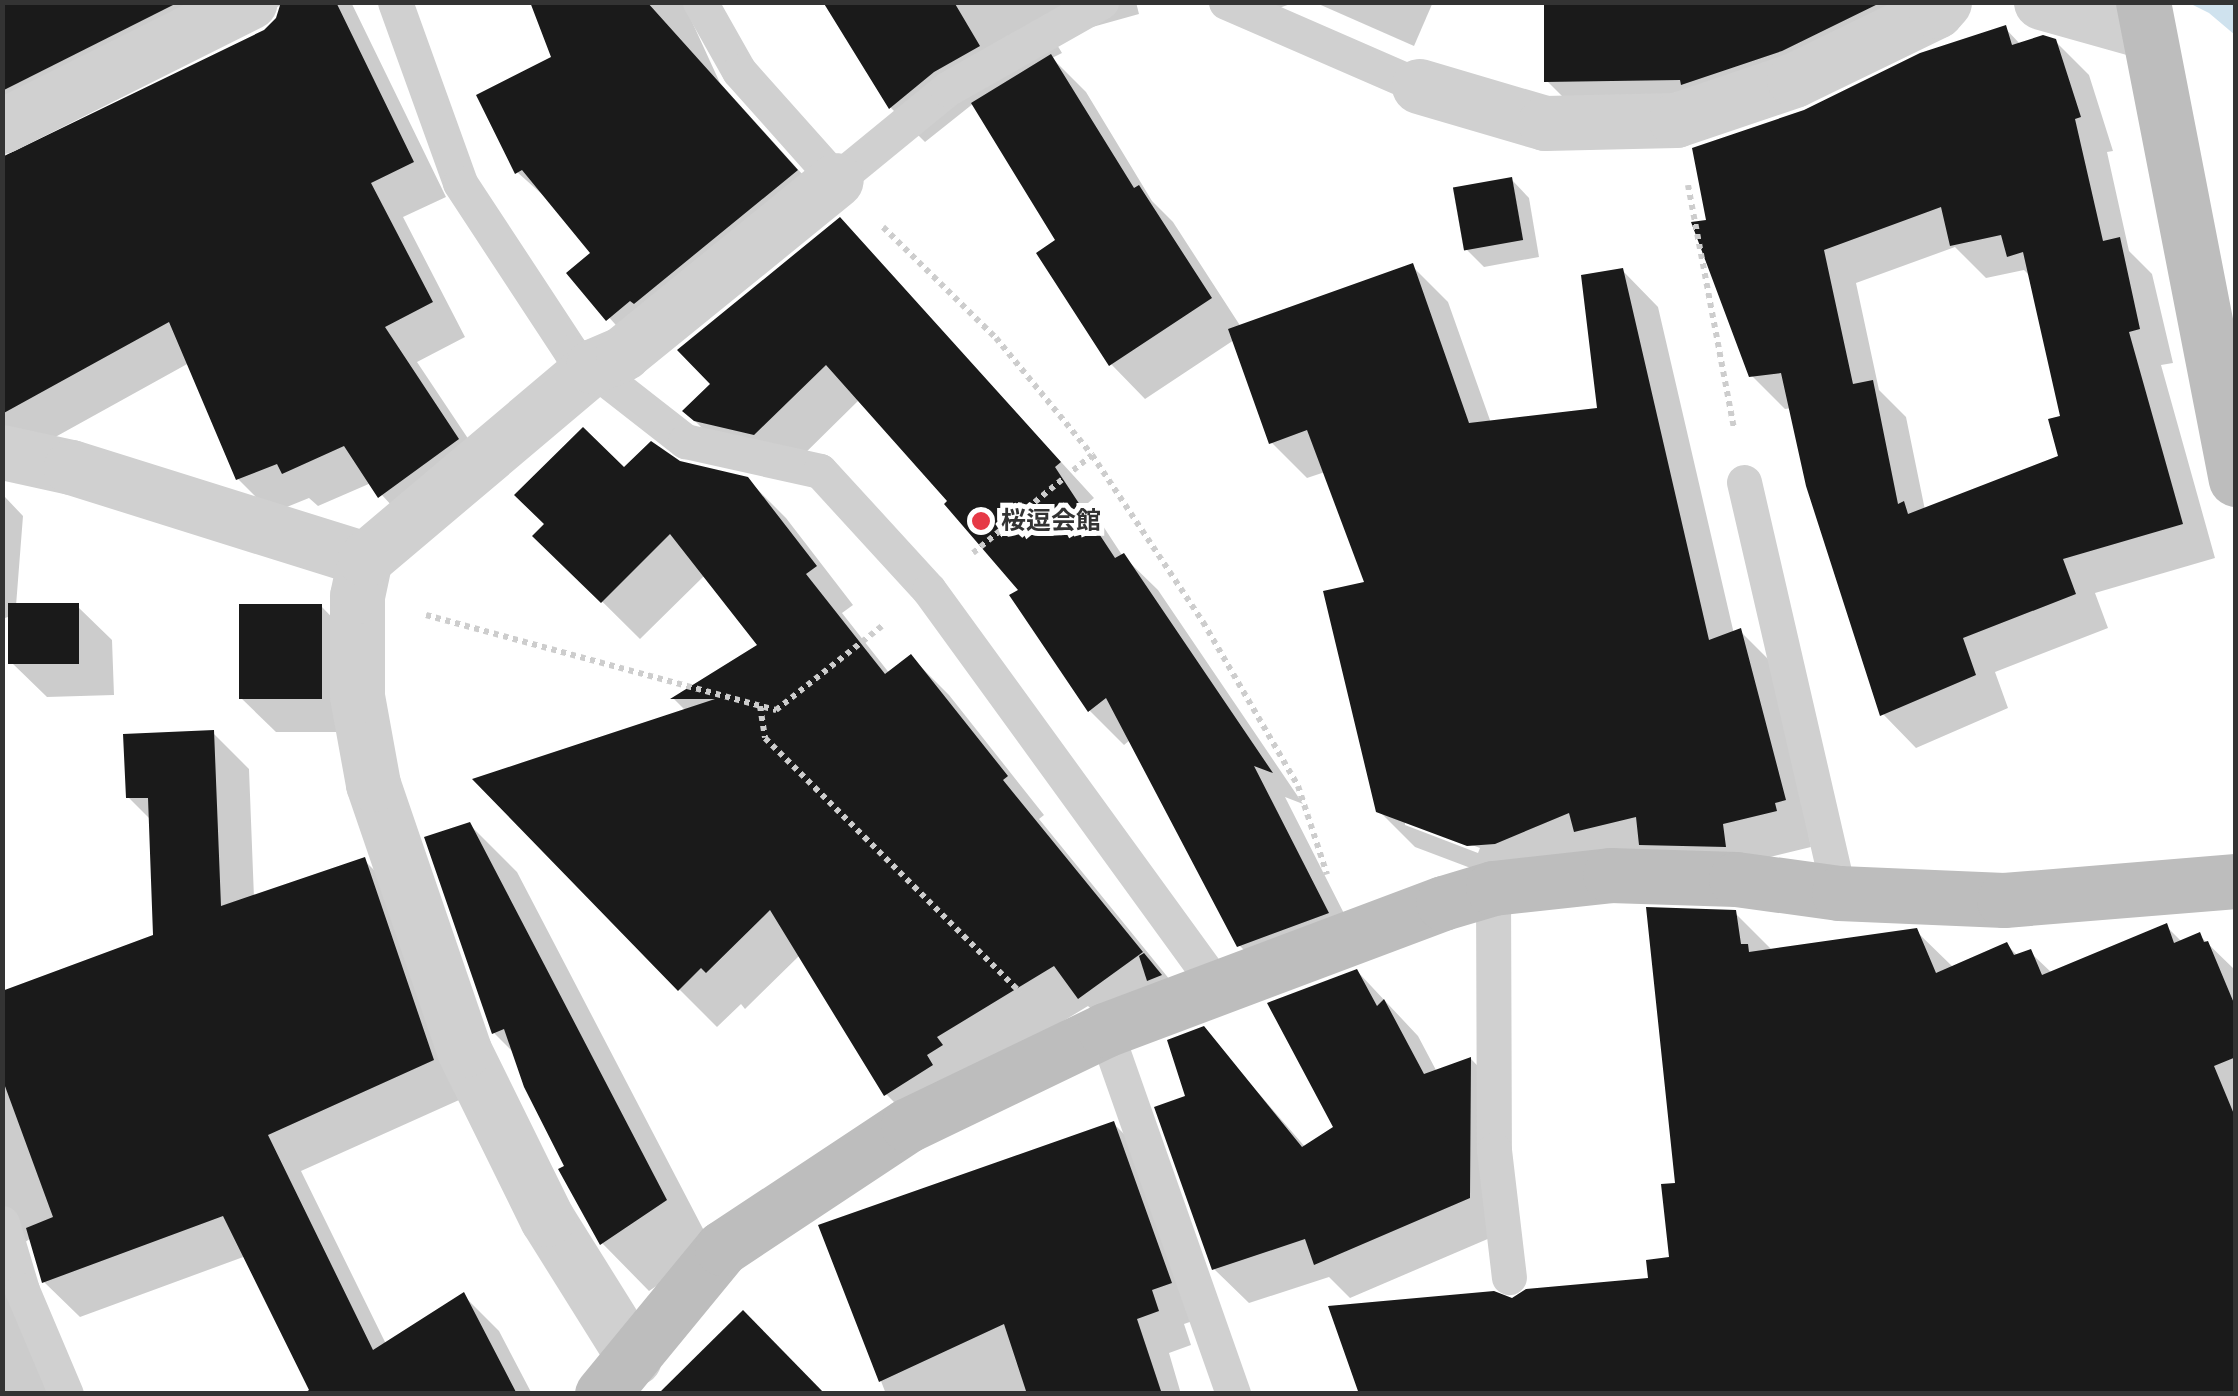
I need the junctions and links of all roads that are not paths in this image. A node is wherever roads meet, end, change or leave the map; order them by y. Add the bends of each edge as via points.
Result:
1 (250, 2) edge
2 (395, 2) edge
3 (700, 2) edge
4 (1101, 2) edge
5 (1226, 2) edge
6 (1944, 2) edge
7 (2041, 2) edge
8 (2145, 16) edge
9 (1420, 86) joint
10 (2, 126) edge
11 (836, 180) junction
12 (593, 366) junction
13 (2, 452) edge
14 (2236, 480) edge
15 (1744, 482) road end
16 (361, 578) junction
17 (2236, 881) edge
18 (1494, 888) junction
19 (1839, 892) junction
20 (1217, 986) junction
21 (1088, 1037) junction
22 (2, 1223) edge
23 (1510, 1278) dead end
24 (618, 1376) edge
25 (66, 1394) edge
26 (1234, 1394) edge

1 - 10 street
2 - 12 lane via 460,183 572,352
3 - 11 lane via 739,71
4 - 11 lane via 947,90
5 - 9 lane
6 - 9 street via 1794,80 1676,120 1545,123
7 - 8 street
8 - 14 street
11 - 12 street via 623,354
12 - 16 street
12 - 20 lane via 685,441 820,471 929,590
13 - 16 street via 71,467
15 - 19 lane
16 - 24 street via 357,696 374,784 464,1050
17 - 19 street via 2004,900
18 - 19 street via 1610,874
18 - 20 street
18 - 23 lane via 1494,1150
20 - 21 street
21 - 24 street via 908,1125 722,1248
21 - 26 lane
22 - 25 lane

